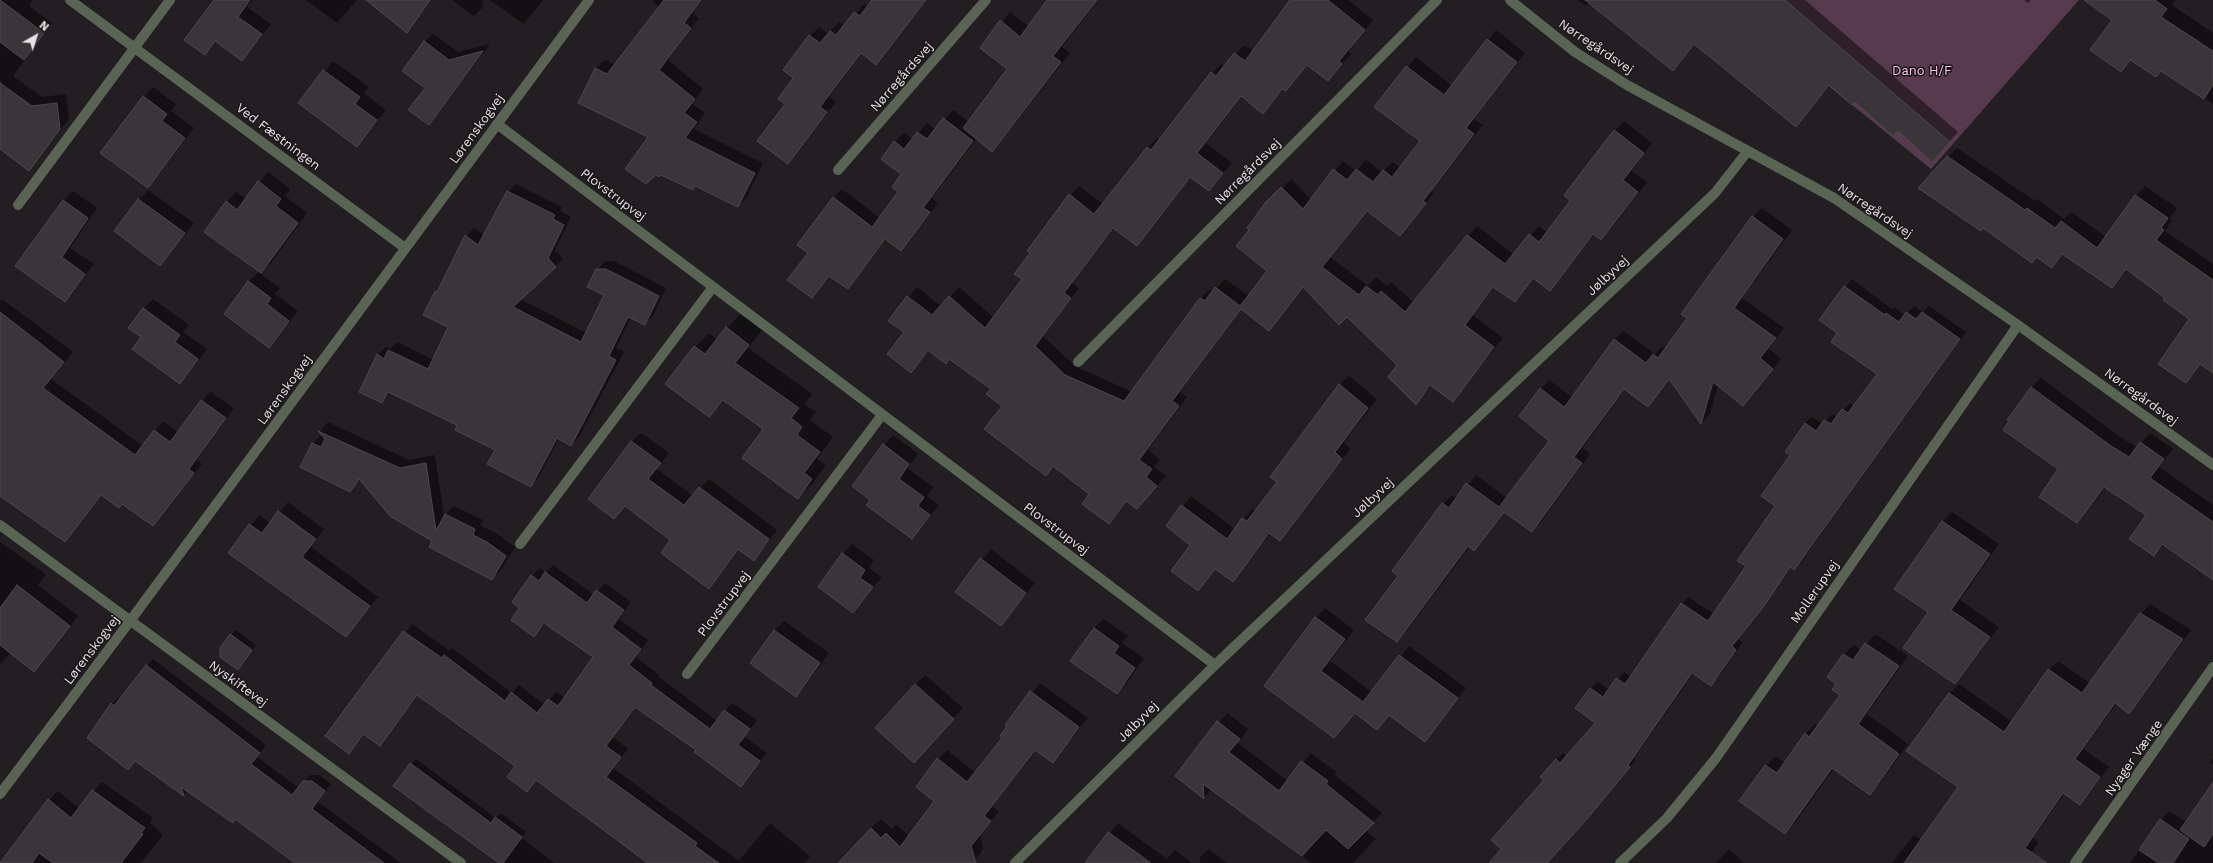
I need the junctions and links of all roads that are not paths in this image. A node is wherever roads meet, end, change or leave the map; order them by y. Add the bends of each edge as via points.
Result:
1 (70, 0) edge
2 (170, 0) edge
3 (589, 0) edge
4 (986, 0) edge
5 (1437, 0) edge
6 (1510, 0) edge
7 (134, 47) junction
8 (497, 124) junction
9 (1747, 152) junction
10 (838, 170) dead end
11 (18, 206) dead end
12 (406, 248) junction
13 (713, 287) junction
14 (2018, 325) junction
15 (1078, 362) dead end
16 (882, 415) junction
17 (2213, 465) edge
18 (0, 525) edge
19 (520, 544) dead end
20 (130, 621) junction
21 (1214, 665) junction
22 (2213, 667) edge
23 (687, 674) dead end
24 (0, 794) edge
25 (461, 863) edge
26 (1015, 863) edge
27 (1620, 863) edge
28 (2075, 863) edge

1 - 7 street, Ved Fæstningen
2 - 7 street
3 - 8 street, Lørenskogvej
4 - 10 street, Nørregårdsvej
5 - 15 street, Nørregårdsvej
6 - 9 street, Nørregårdsvej via 1575,52 1627,85
7 - 11 street
7 - 12 street, Ved Fæstningen
8 - 12 street, Lørenskogvej
8 - 13 street, Plovstrupvej
9 - 14 street, Nørregårdsvej via 1834,198
9 - 21 street, Jølbyvej via 1715,193
12 - 20 street, Lørenskogvej
13 - 16 street, Plovstrupvej
13 - 19 street
14 - 17 street, Nørregårdsvej
14 - 27 street, Mollerupvej via 1716,758 1667,818
16 - 21 street, Plovstrupvej
16 - 23 street, Plovstrupvej
18 - 20 street, Nyskiftevej
20 - 24 street, Lørenskogvej
20 - 25 street, Nyskiftevej
21 - 26 street, Jølbyvej
22 - 28 street, Nyager Vænge

